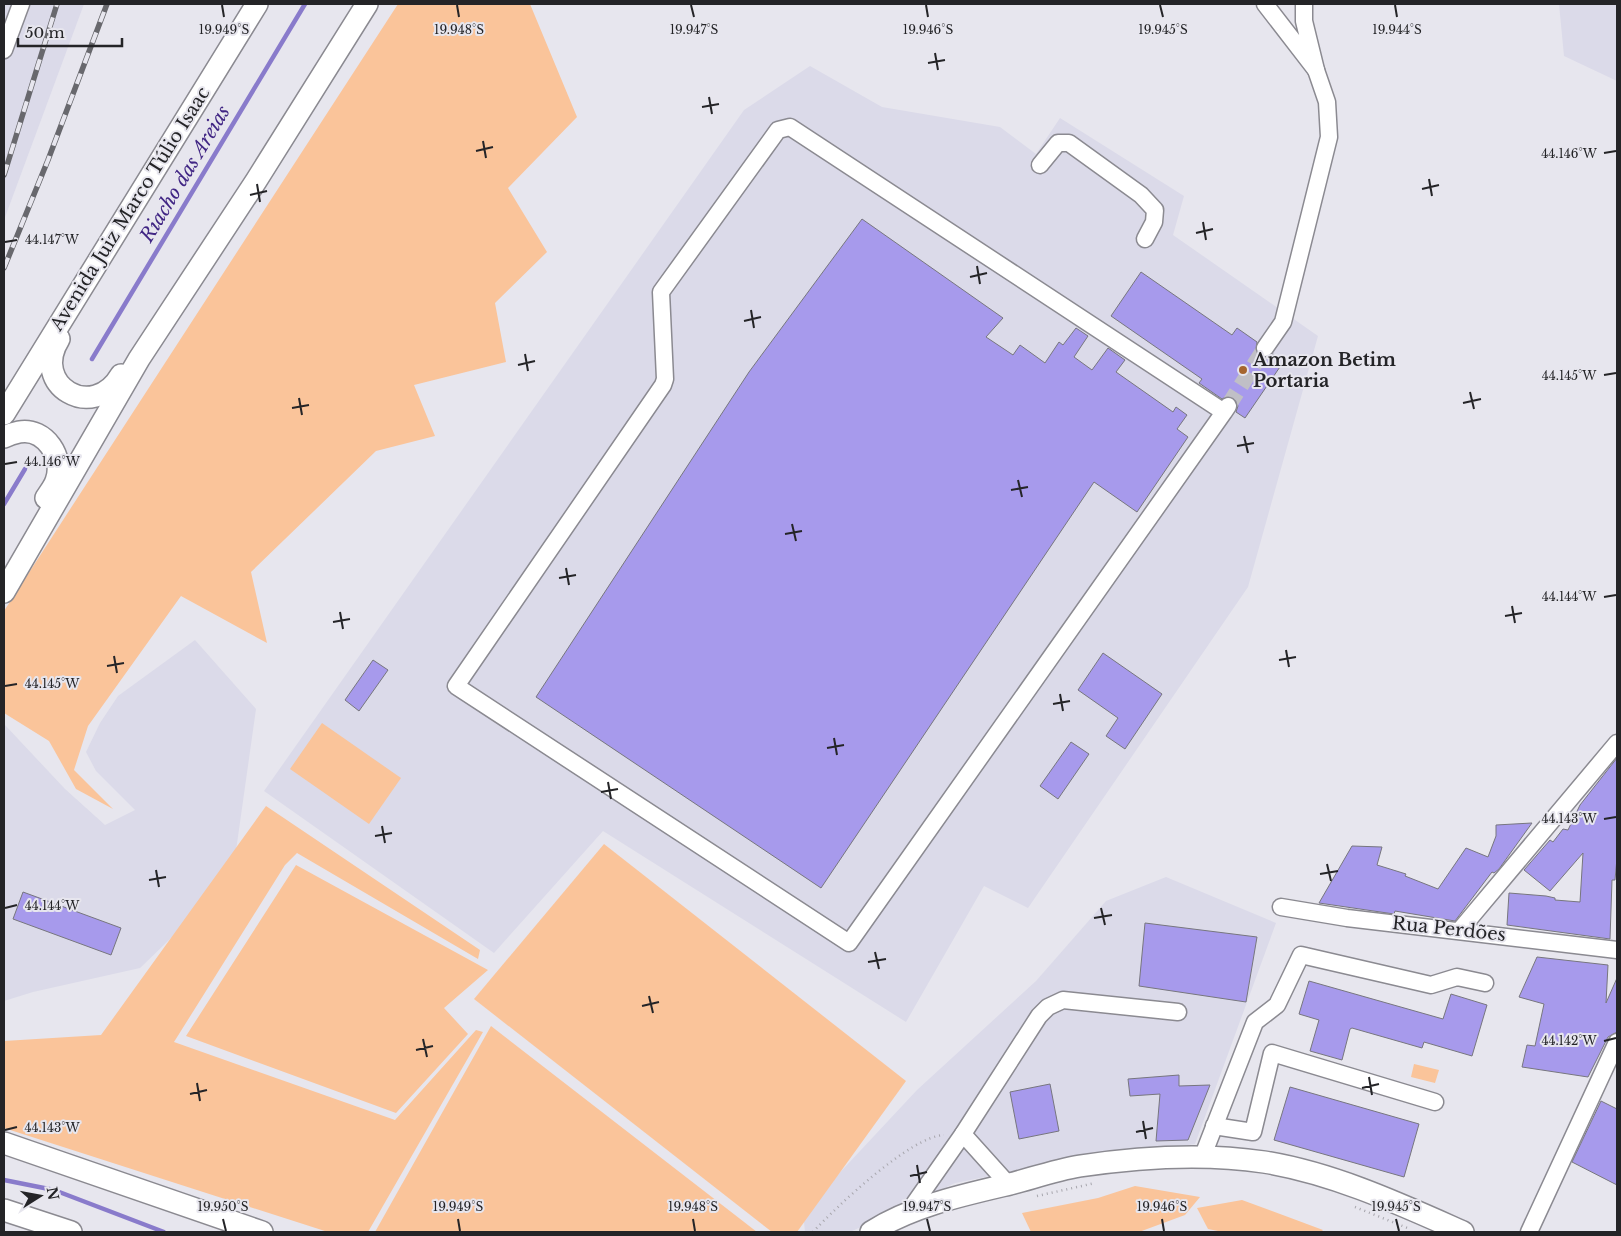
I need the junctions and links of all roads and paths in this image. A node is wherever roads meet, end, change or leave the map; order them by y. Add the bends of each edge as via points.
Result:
1 (21, 4) edge
2 (257, 4) edge
3 (367, 4) edge
4 (1265, 4) edge
5 (1304, 4) edge
6 (4, 50) edge
7 (1316, 70) junction
8 (1040, 165) dead end
9 (113, 235) junction
10 (1145, 239) dead end
11 (205, 258) junction
12 (1265, 348) tunnel mouth
13 (1226, 409) joint
14 (4, 414) edge
15 (4, 437) edge
16 (4, 572) edge
17 (4, 592) edge
18 (1617, 743) edge
19 (1281, 906) dead end
20 (1460, 930) junction
21 (1617, 950) edge
22 (1486, 983) dead end
23 (1178, 1012) dead end
24 (1617, 1042) edge
25 (1435, 1102) dead end
26 (1214, 1126) junction
27 (963, 1134) junction
28 (4, 1143) edge
29 (1202, 1158) junction
30 (1101, 1182) dead end
31 (1008, 1184) junction
32 (1035, 1196) dead end
33 (1348, 1204) dead end
34 (4, 1210) edge
35 (907, 1214) junction
36 (71, 1232) edge
37 (262, 1232) edge
38 (813, 1232) edge
39 (872, 1232) edge
40 (1417, 1232) edge
41 (1464, 1232) edge
42 (1529, 1232) edge

1 - 6 street
2 - 9 main road, Avenida Juiz Marco Túlio Isaac
3 - 11 main road
4 - 7 street
5 - 7 street via 1304,21
7 - 12 street via 1327,102 1329,137 1283,322
8 - 10 street via 1058,143 1069,143 1142,195 1155,210 1154,222
9 - 11 main road via 91,289 54,347 51,364 56,382 69,394 86,398 103,394 116,383 171,292
9 - 14 main road, Avenida Juiz Marco Túlio Isaac
11 - 17 main road via 139,359
13 - 13 street via 790,127 778,130 661,292 663,385 456,686 849,942
15 - 16 main road via 20,432 38,435 52,446 58,463 56,481
18 - 20 street
19 - 20 street, Rua Perdões via 1347,918
20 - 21 street, Rua Perdões
22 - 26 street via 1457,977 1431,985 1301,955 1276,1005 1255,1022
23 - 27 street via 1063,1000 1048,1007
24 - 42 street
25 - 26 street via 1272,1053 1253,1132
26 - 29 street
27 - 31 street
27 - 35 street
27 - 38 path via 940,1135 910,1147 851,1195
28 - 37 main road
29 - 31 main road via 1161,1158 1078,1167
29 - 41 main road via 1265,1162 1302,1170 1349,1185
30 - 32 path
31 - 35 main road
33 - 40 path
34 - 36 main road
35 - 39 main road

